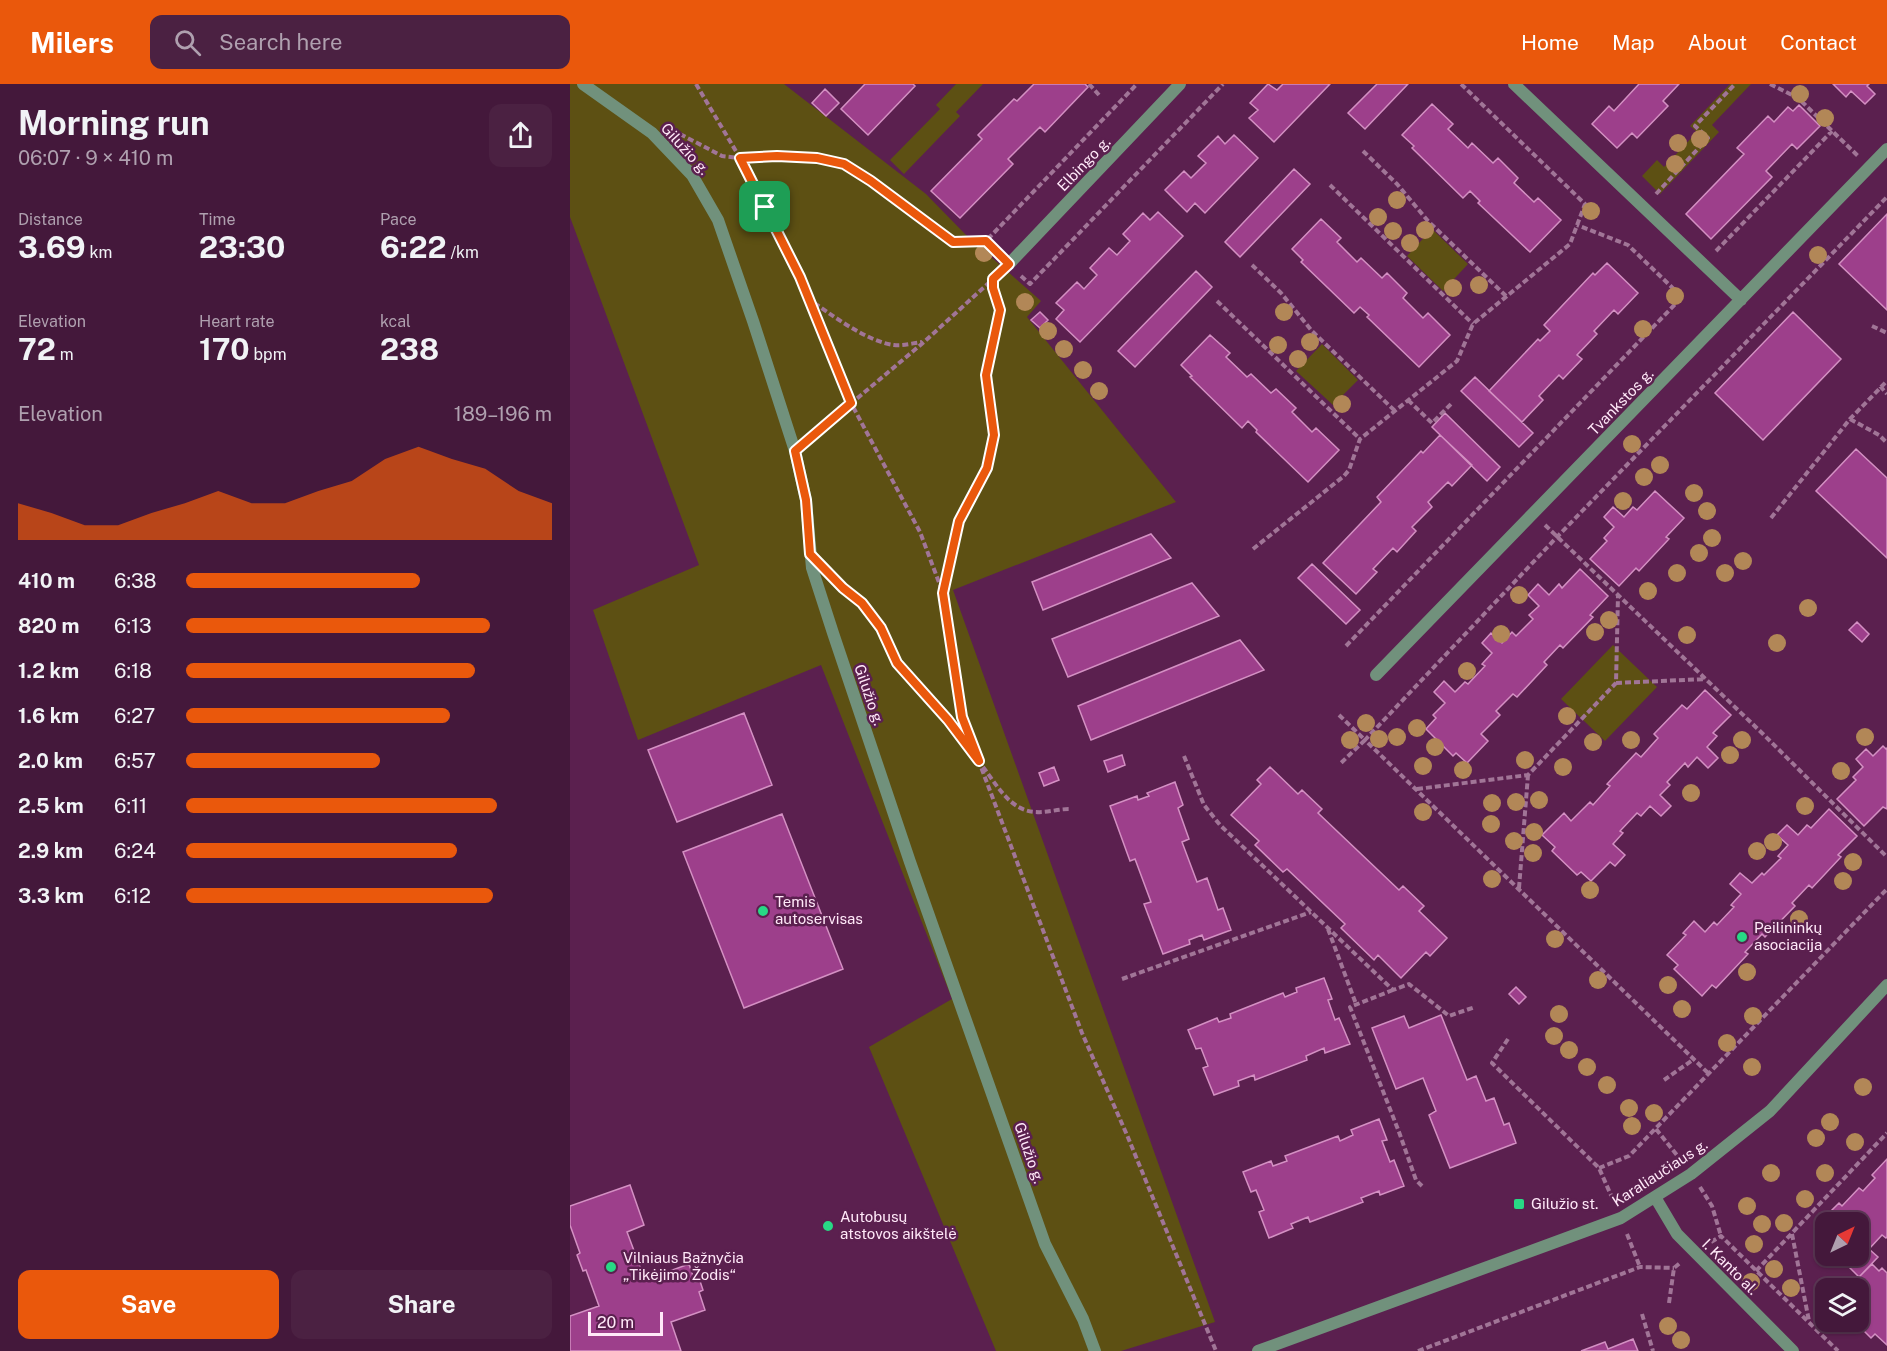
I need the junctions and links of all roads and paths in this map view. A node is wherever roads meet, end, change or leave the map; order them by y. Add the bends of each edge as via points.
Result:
1 (583, 84) edge
2 (696, 84) edge
3 (1089, 84) edge
4 (1137, 84) edge
5 (1180, 84) edge
6 (1223, 84) edge
7 (1461, 84) edge
8 (1514, 84) edge
9 (1735, 84) edge
10 (1770, 84) edge
11 (1099, 95) dead end
12 (1832, 131) junction
13 (680, 134) dead end
14 (1887, 149) edge
15 (1363, 151) dead end
16 (740, 158) junction
17 (1869, 167) junction
18 (1330, 186) dead end
19 (1887, 196) edge
20 (1643, 207) junction
21 (1577, 225) junction
22 (986, 241) junction
23 (1009, 264) junction
24 (1703, 264) junction
25 (1252, 265) dead end
26 (993, 279) junction
27 (1506, 296) junction
28 (807, 297) junction
29 (1741, 300) junction
30 (1217, 301) dead end
31 (1473, 324) junction
32 (1872, 326) dead end
33 (1887, 333) edge
34 (924, 342) junction
35 (1887, 381) edge
36 (1880, 386) junction
37 (1887, 394) edge
38 (1408, 400) junction
39 (1453, 402) dead end
40 (851, 403) junction
41 (1395, 411) junction
42 (1850, 419) junction
43 (1360, 439) junction
44 (1887, 442) edge
45 (795, 451) junction
46 (1533, 514) junction
47 (1771, 518) dead end
48 (1557, 537) junction
49 (1253, 549) dead end
50 (835, 580) dead end
51 (943, 593) junction
52 (1618, 595) junction
53 (1346, 646) dead end
54 (1376, 675) dead end
55 (1706, 679) junction
56 (1616, 683) junction
57 (1339, 715) dead end
58 (1365, 740) junction
59 (1184, 756) dead end
60 (979, 761) junction
61 (1341, 763) dead end
62 (1528, 775) junction
63 (1416, 789) junction
64 (1069, 809) dead end
65 (1887, 856) edge
66 (1519, 889) junction
67 (1887, 889) edge
68 (1311, 912) junction
69 (1328, 927) junction
70 (1122, 979) dead end
71 (1887, 984) edge
72 (1393, 990) junction
73 (1356, 1004) junction
74 (1475, 1007) dead end
75 (1508, 1039) dead end
76 (1694, 1059) junction
77 (1708, 1073) junction
78 (1664, 1080) dead end
79 (1887, 1133) edge
80 (1599, 1168) junction
81 (1422, 1186) dead end
82 (1655, 1197) junction
83 (1621, 1218) junction
84 (1792, 1234) junction
85 (1640, 1267) junction
86 (1674, 1268) dead end
87 (1756, 1271) dead end
88 (1642, 1314) dead end
89 (1810, 1323) dead end
90 (1095, 1351) edge
91 (1216, 1351) edge
92 (1258, 1351) edge
93 (1418, 1351) edge
94 (1653, 1351) edge
95 (1793, 1351) edge

1 - 45 street, Gilužio g. via 652,133 692,175 718,220
2 - 16 path
3 - 11 path
4 - 22 path
5 - 23 street, Elbingo g.
6 - 23 path via 1030,284
7 - 21 path via 1585,204
8 - 20 street
9 - 20 path via 1695,126 1708,138
10 - 12 path via 1798,98
12 - 17 path
12 - 24 path
13 - 16 path via 722,156
14 - 17 street, Tvankstos g.
15 - 27 path
16 - 22 path via 817,158 844,164 953,242
16 - 28 path
17 - 29 street, Tvankstos g.
18 - 31 path
19 - 48 path
20 - 24 street
21 - 27 path via 1570,244
21 - 53 path via 1628,244 1682,297
22 - 23 path
23 - 26 path
24 - 29 street
25 - 41 path via 1312,331
26 - 34 path
26 - 51 path via 1000,310 986,375 994,435 987,468 959,521
27 - 31 path
28 - 34 path via 838,320 876,339 894,345
28 - 40 path
29 - 46 street, Tvankstos g.
30 - 43 path
31 - 38 path via 1457,361
32 - 33 path
34 - 40 path
35 - 36 path
36 - 37 path
36 - 42 path
38 - 39 path via 1432,423
38 - 41 path
40 - 45 path
40 - 51 path via 920,532
41 - 43 path
42 - 44 path
42 - 47 path
43 - 49 path via 1344,476
45 - 90 street, Gilužio g. via 806,500 812,568 833,633 1045,1244 1083,1318
46 - 48 path
46 - 54 street, Tvankstos g.
48 - 52 path
48 - 58 path
50 - 60 path via 862,603 881,628 897,663
51 - 60 path via 962,717
52 - 55 path
52 - 56 path
55 - 56 path
55 - 65 path
56 - 62 path
57 - 58 path
58 - 61 path
58 - 63 path
59 - 68 path via 1204,805 1220,825
60 - 64 path via 1003,795 1017,807 1035,812
60 - 91 path via 1082,1033
62 - 63 path
62 - 66 path
63 - 66 path
66 - 76 path
67 - 77 path
68 - 69 path
68 - 70 path
69 - 72 path
69 - 73 path
71 - 82 street, Karaliaučiaus g. via 1770,1111 1691,1174
72 - 73 path
72 - 74 path via 1408,984 1449,1016
73 - 81 path via 1350,1007 1416,1180
75 - 80 path via 1492,1063
76 - 77 path
76 - 78 path
77 - 80 path via 1629,1156
79 - 84 path
80 - 83 path
82 - 83 street, Karaliaučiaus g.
82 - 95 street, I. Kanto al. via 1677,1234
83 - 85 path
83 - 92 street, Karaliaučiaus g.
84 - 87 path
84 - 89 path
85 - 86 path
85 - 93 path
88 - 94 path

